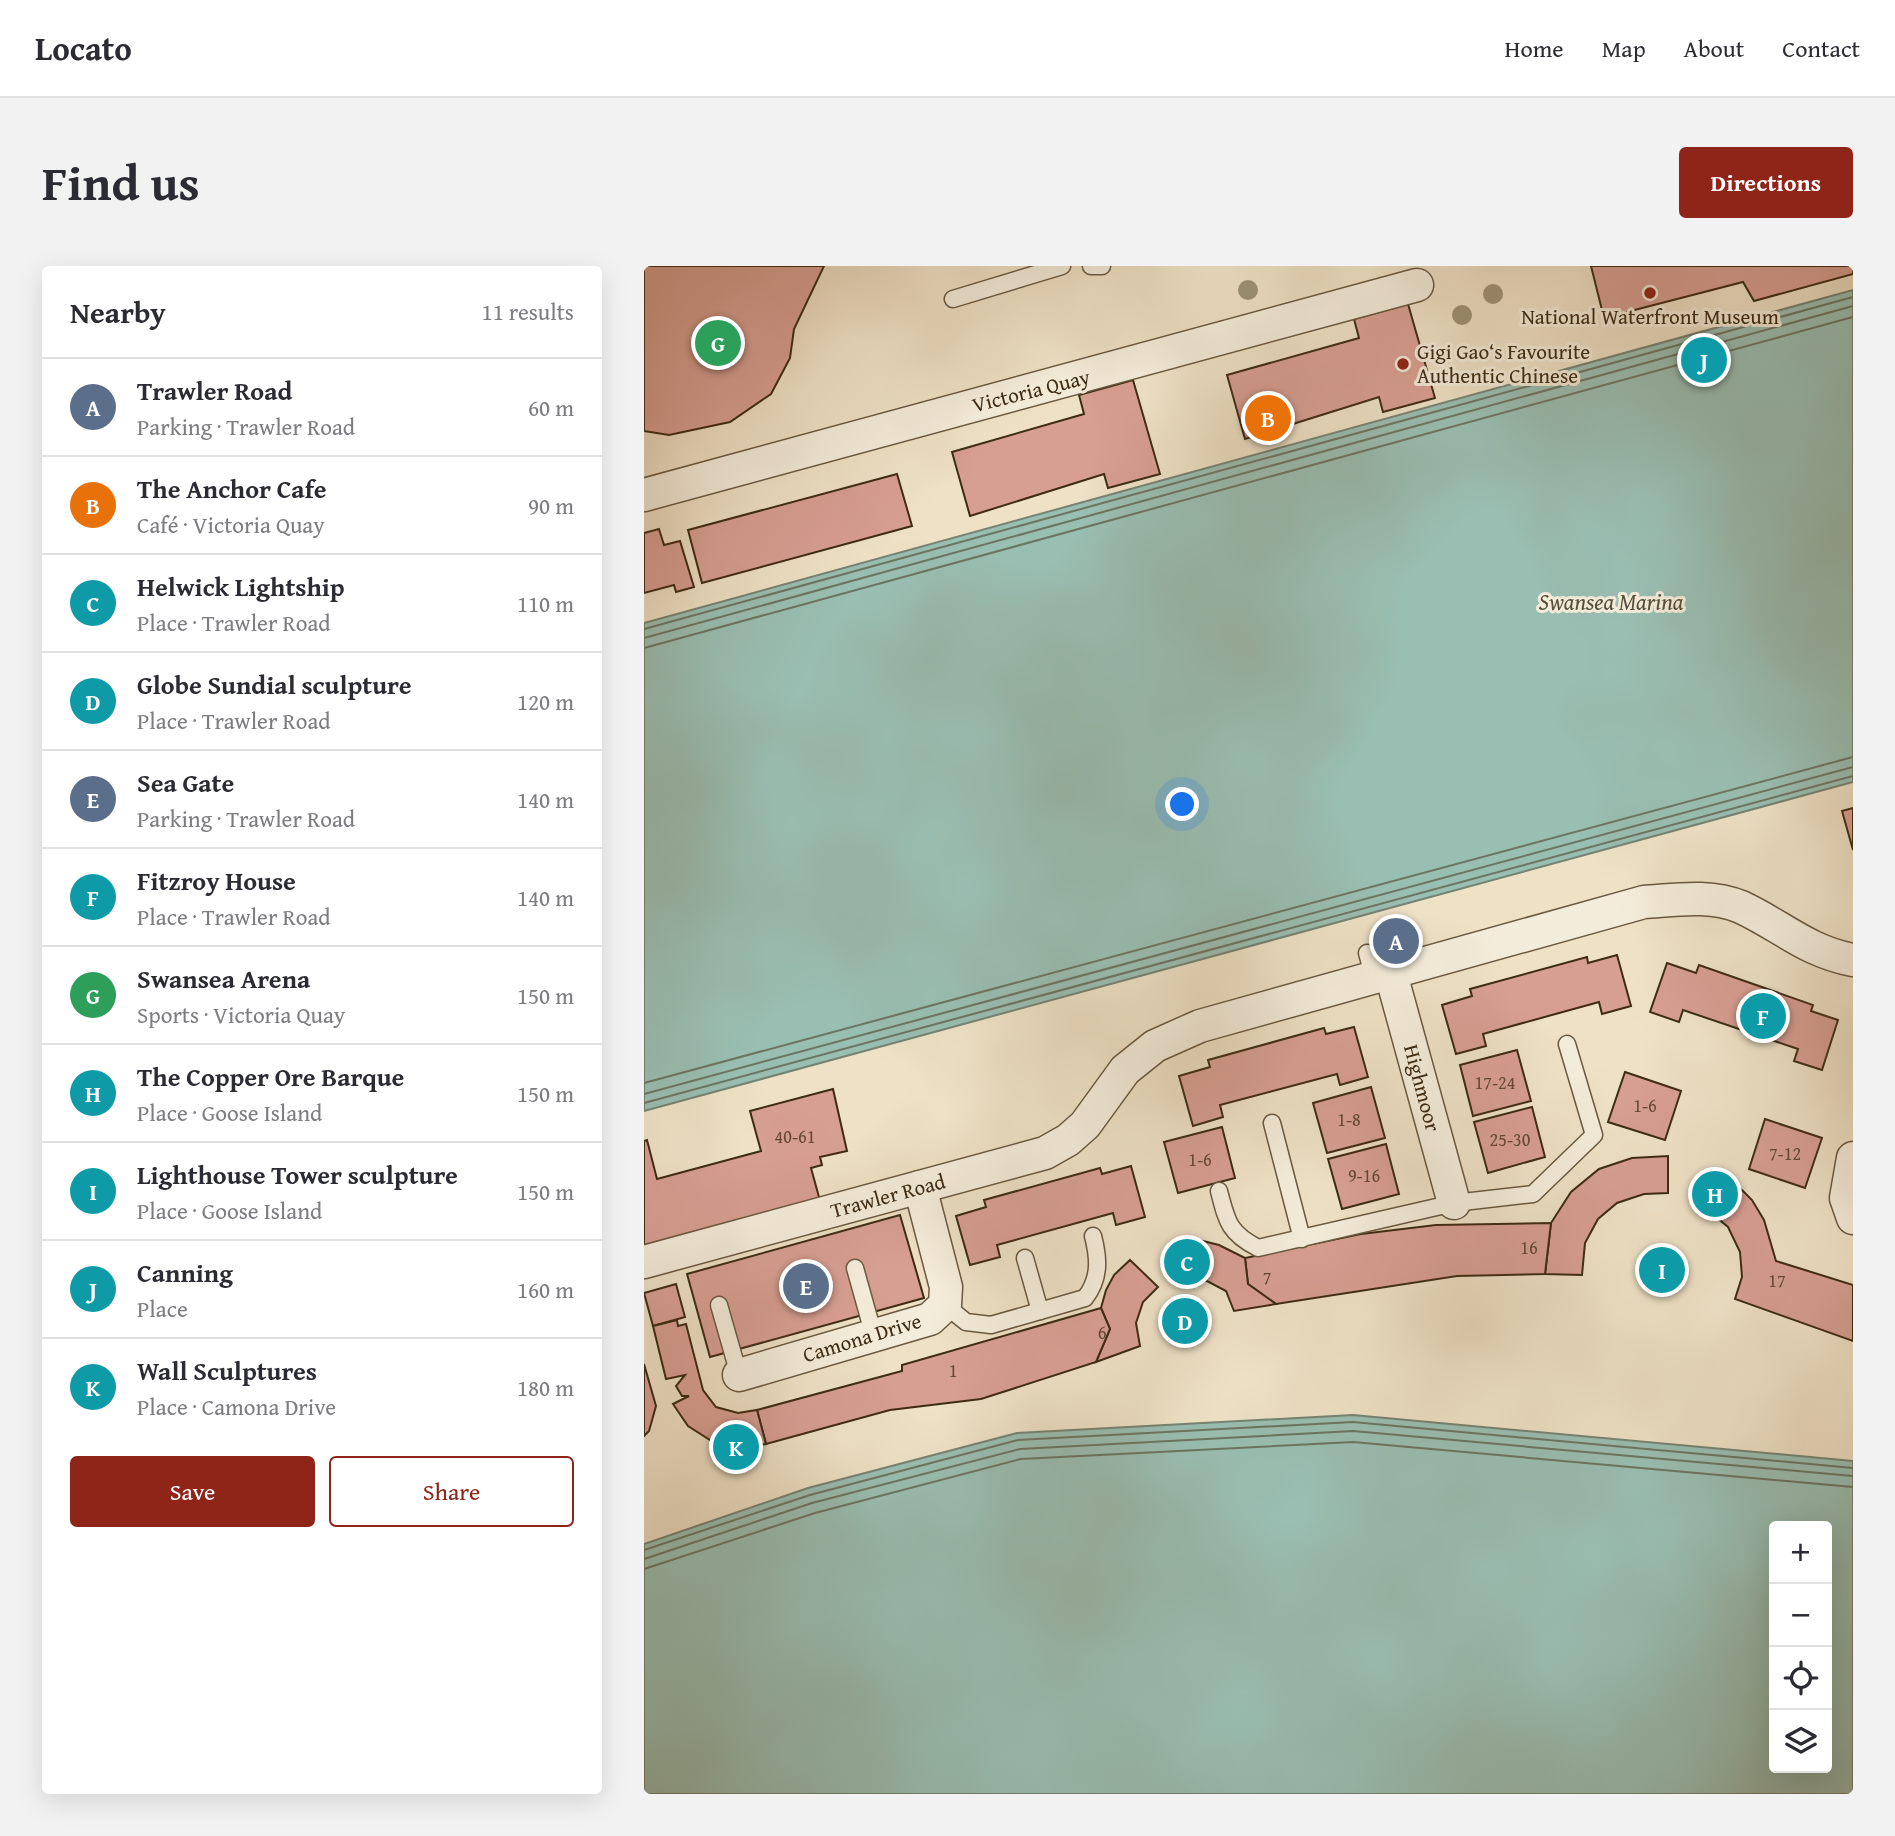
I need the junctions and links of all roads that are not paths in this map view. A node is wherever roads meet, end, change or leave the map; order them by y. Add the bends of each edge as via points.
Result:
1 (1062, 266) edge
2 (1091, 266) edge
3 (1102, 266) edge
4 (1417, 285) dead end
5 (953, 299) dead end
6 (644, 495) edge
7 (1853, 960) edge
8 (1378, 968) junction
9 (1567, 1044) dead end
10 (1272, 1123) dead end
11 (1853, 1158) edge
12 (920, 1187) junction
13 (1219, 1191) dead end
14 (1454, 1203) junction
15 (1853, 1218) edge
16 (1093, 1236) dead end
17 (1302, 1239) junction
18 (1026, 1258) dead end
19 (644, 1262) edge
20 (855, 1268) dead end
21 (719, 1304) dead end
22 (945, 1305) junction
23 (1040, 1311) junction
24 (874, 1336) junction
25 (739, 1375) joint

1 - 5 lane
2 - 3 lane
4 - 6 street, Victoria Quay
7 - 8 street, Trawler Road via 1825,955 1739,906 1699,898 1644,902
8 - 12 street, Trawler Road via 1200,1026 1155,1046 1125,1070 1085,1125 1068,1140 1045,1153
8 - 14 street, Highmoor
9 - 14 lane via 1594,1135 1533,1194
10 - 17 lane
11 - 15 street via 1846,1198
12 - 19 street, Trawler Road
12 - 22 street, Camona Drive via 946,1287
13 - 17 lane via 1235,1236 1258,1248
14 - 17 lane
16 - 23 lane via 1098,1254 1095,1285 1085,1298
18 - 23 lane
20 - 24 lane
21 - 25 lane
22 - 23 lane via 966,1322 991,1325
22 - 24 street, Camona Drive via 930,1319
24 - 25 street, Camona Drive

